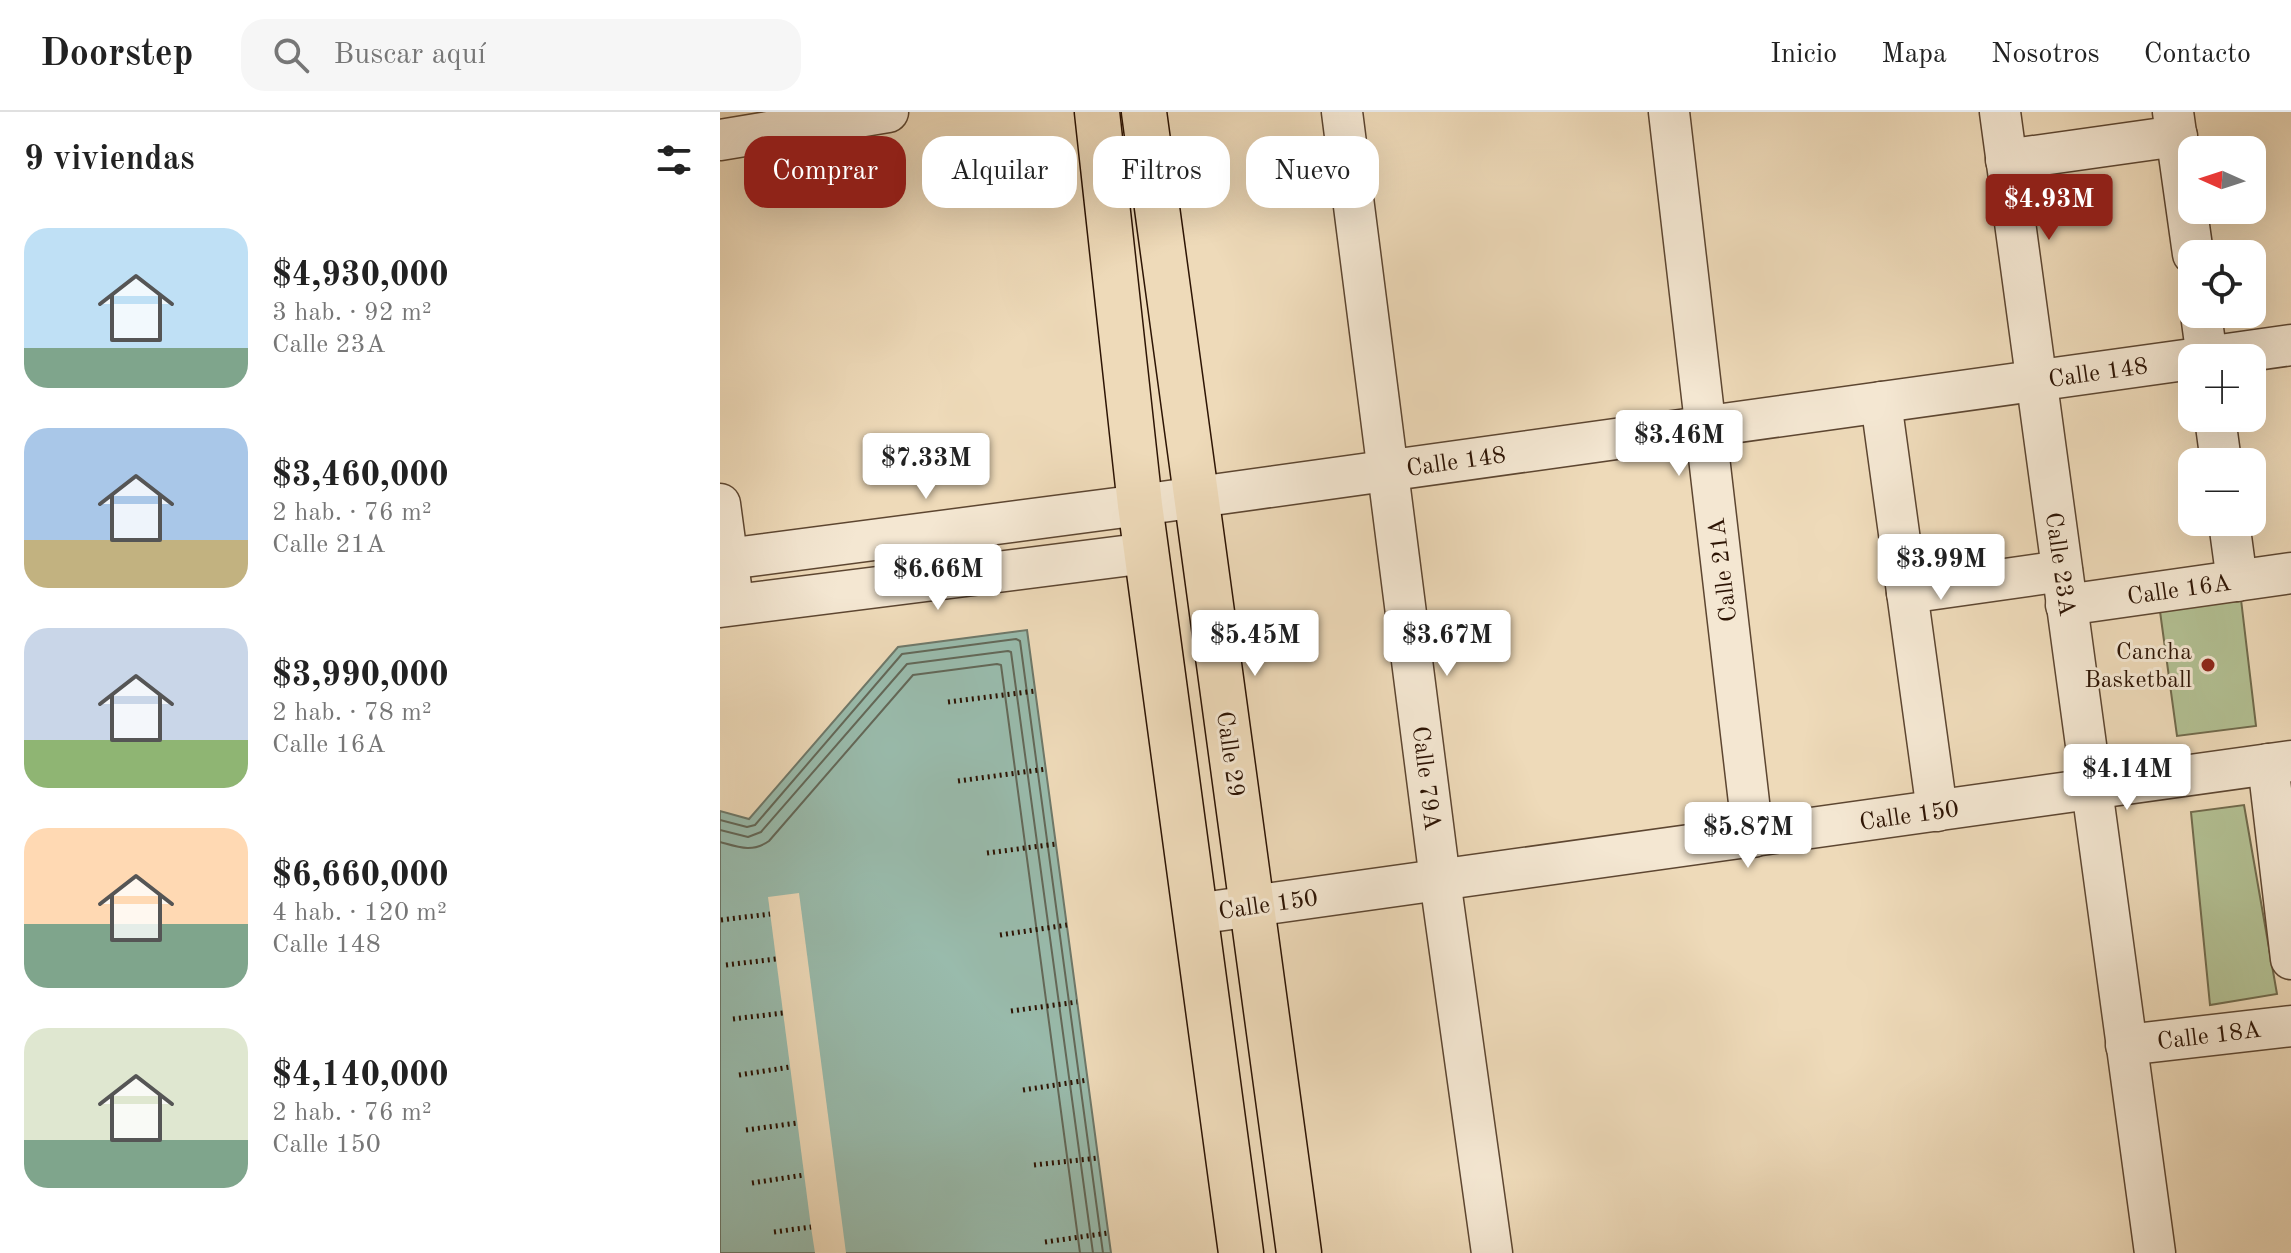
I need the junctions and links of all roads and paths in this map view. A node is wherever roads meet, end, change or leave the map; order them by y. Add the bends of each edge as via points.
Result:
1 (888, 112) edge
2 (1097, 112) edge
3 (1144, 112) edge
4 (1342, 112) edge
5 (1669, 112) edge
6 (2000, 112) edge
7 (2175, 124) edge
8 (720, 140) edge
9 (2006, 160) junction
10 (2191, 240) edge
11 (2291, 345) edge
12 (2266, 349) edge
13 (2178, 361) edge
14 (2036, 380) junction
15 (1881, 402) junction
16 (1705, 426) junction
17 (1389, 470) junction
18 (1196, 497) junction
19 (720, 504) edge
20 (1140, 505) junction
21 (965, 528) junction
22 (2231, 536) edge
23 (842, 545) junction
24 (1147, 553) junction
25 (724, 560) edge
26 (2291, 573) edge
27 (979, 574) junction
28 (2237, 581) junction
29 (2064, 588) junction
30 (852, 590) junction
31 (1907, 593) junction
32 (727, 606) edge
33 (1035, 691) dead end
34 (948, 702) dead end
35 (2280, 763) edge
36 (1046, 769) dead end
37 (958, 781) dead end
38 (2092, 789) junction
39 (1937, 811) junction
40 (1753, 837) junction
41 (1056, 844) dead end
42 (987, 853) dead end
43 (1440, 880) junction
44 (1252, 906) junction
45 (770, 914) dead end
46 (1195, 914) junction
47 (721, 920) edge
48 (1067, 925) dead end
49 (1000, 935) dead end
50 (776, 959) dead end
51 (2291, 959) edge
52 (726, 965) dead end
53 (1077, 1002) dead end
54 (1011, 1011) dead end
55 (783, 1013) dead end
56 (733, 1019) dead end
57 (2291, 1026) edge
58 (2126, 1045) junction
59 (790, 1067) dead end
60 (739, 1075) dead end
61 (1088, 1080) dead end
62 (1023, 1090) dead end
63 (797, 1123) dead end
64 (746, 1130) dead end
65 (1098, 1158) dead end
66 (1034, 1165) dead end
67 (804, 1175) dead end
68 (752, 1183) dead end
69 (811, 1227) dead end
70 (774, 1232) dead end
71 (1108, 1233) dead end
72 (1045, 1242) dead end
73 (1241, 1253) edge
74 (1299, 1253) edge
75 (1492, 1253) edge
76 (2155, 1253) edge

1 - 8 street
2 - 20 main road
3 - 18 main road, Calle 29
4 - 17 street, Calle 79A
5 - 16 street, Calle 21A
6 - 9 street, Calle 23A
7 - 9 street
7 - 10 street
9 - 14 street, Calle 23A
11 - 12 street
13 - 14 street, Calle 148
14 - 15 street, Calle 148
14 - 29 street, Calle 23A
15 - 16 street, Calle 148
15 - 31 street
16 - 17 street, Calle 148
16 - 40 street, Calle 21A
17 - 18 street, Calle 148
17 - 43 street, Calle 79A
18 - 20 street, Calle 148
18 - 44 main road, Calle 29
19 - 25 street
20 - 21 street, Calle 148
20 - 24 main road
21 - 23 street, Calle 148
21 - 27 street
22 - 28 street
23 - 25 street, Calle 148
23 - 30 street
24 - 27 street
24 - 46 main road
25 - 32 street
26 - 28 street, Calle 16A
27 - 30 street
28 - 29 street, Calle 16A
29 - 31 street, Calle 16A
29 - 38 street, Calle 23A
30 - 32 street
31 - 39 street
33 - 34 path
35 - 38 street, Calle 150
35 - 51 street
36 - 37 path
38 - 39 street, Calle 150
38 - 58 street, Calle 23A
39 - 40 street, Calle 150
40 - 43 street, Calle 150
41 - 42 path
43 - 44 street, Calle 150
43 - 75 street, Calle 79A
44 - 46 street, Calle 150
44 - 74 main road, Calle 29
45 - 47 path
46 - 73 main road
48 - 49 path
50 - 52 path
53 - 54 path
55 - 56 path
57 - 58 street, Calle 18A
58 - 76 street, Calle 23A
59 - 60 path
61 - 62 path
63 - 64 path
65 - 66 path
67 - 68 path
69 - 70 path
71 - 72 path

